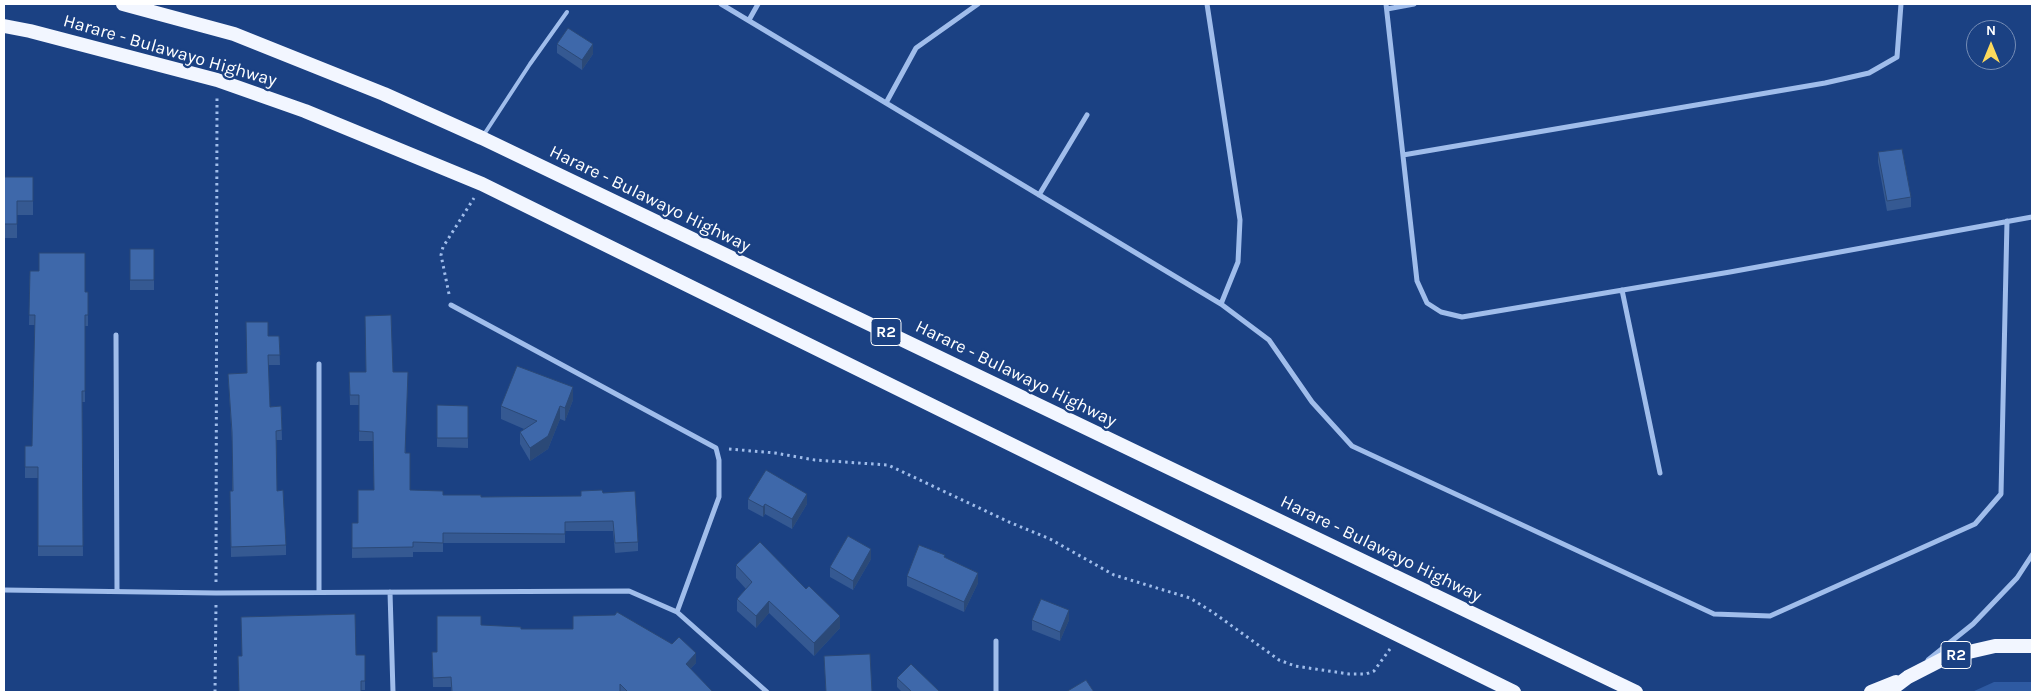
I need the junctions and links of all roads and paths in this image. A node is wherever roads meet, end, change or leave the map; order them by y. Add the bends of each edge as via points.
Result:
1 (123, 4) edge
2 (721, 4) edge
3 (758, 4) edge
4 (978, 4) edge
5 (1207, 4) edge
6 (1414, 4) edge
7 (1901, 4) edge
8 (1386, 6) edge
9 (567, 12) dead end
10 (749, 20) junction
11 (4, 26) edge
12 (217, 80) junction
13 (886, 103) junction
14 (1087, 115) dead end
15 (482, 138) junction
16 (1403, 155) junction
17 (482, 184) junction
18 (1039, 195) junction
19 (2032, 217) edge
20 (2007, 221) junction
21 (1622, 290) junction
22 (1221, 304) junction
23 (452, 305) joint
24 (116, 335) dead end
25 (319, 364) dead end
26 (716, 448) junction
27 (1660, 473) dead end
28 (2032, 555) edge
29 (4, 590) edge
30 (117, 592) junction
31 (319, 592) junction
32 (390, 592) junction
33 (216, 593) junction
34 (676, 612) junction
35 (1399, 636) junction
36 (996, 641) dead end
37 (2032, 646) edge
38 (1908, 677) junction
39 (215, 692) edge
40 (393, 692) edge
41 (767, 692) edge
42 (996, 692) edge
43 (1514, 692) edge
44 (1636, 692) edge
45 (1871, 692) edge
46 (1888, 692) edge

1 - 15 highway, Harare - Bulawayo Highway / R2 via 234,34 375,90
2 - 10 street
3 - 10 street
4 - 13 street via 916,48
5 - 22 street via 1240,220 1238,262
6 - 8 street
7 - 16 street via 1898,57 1869,73
8 - 16 street
9 - 15 lane
10 - 13 street
11 - 12 highway, Harare - Bulawayo Highway
12 - 17 highway, Harare - Bulawayo Highway via 323,118
12 - 33 path
13 - 18 street
14 - 18 street
15 - 44 highway, Harare - Bulawayo Highway / R2
16 - 21 street via 1417,281 1427,303 1441,312 1462,317
17 - 23 path via 441,255
17 - 35 highway, Harare - Bulawayo Highway
18 - 22 street
19 - 20 street
20 - 21 street
20 - 22 street via 2001,494 1975,524 1770,616 1714,614 1352,446 1312,402 1269,340
21 - 27 street
23 - 26 street
24 - 30 street
25 - 31 street
26 - 34 street via 719,496
26 - 35 path via 888,465 1050,539 1114,575 1190,598 1279,660 1295,666 1366,674 1374,671
28 - 38 street via 2017,578 1973,624
29 - 30 street
30 - 33 street
31 - 32 street
31 - 33 street
32 - 34 street via 630,591
32 - 40 street
33 - 39 path
34 - 41 street
35 - 43 highway, Harare - Bulawayo Highway
36 - 42 street
37 - 38 highway, R2 via 1995,646 1948,657
38 - 45 highway, R2
38 - 46 highway, R2

